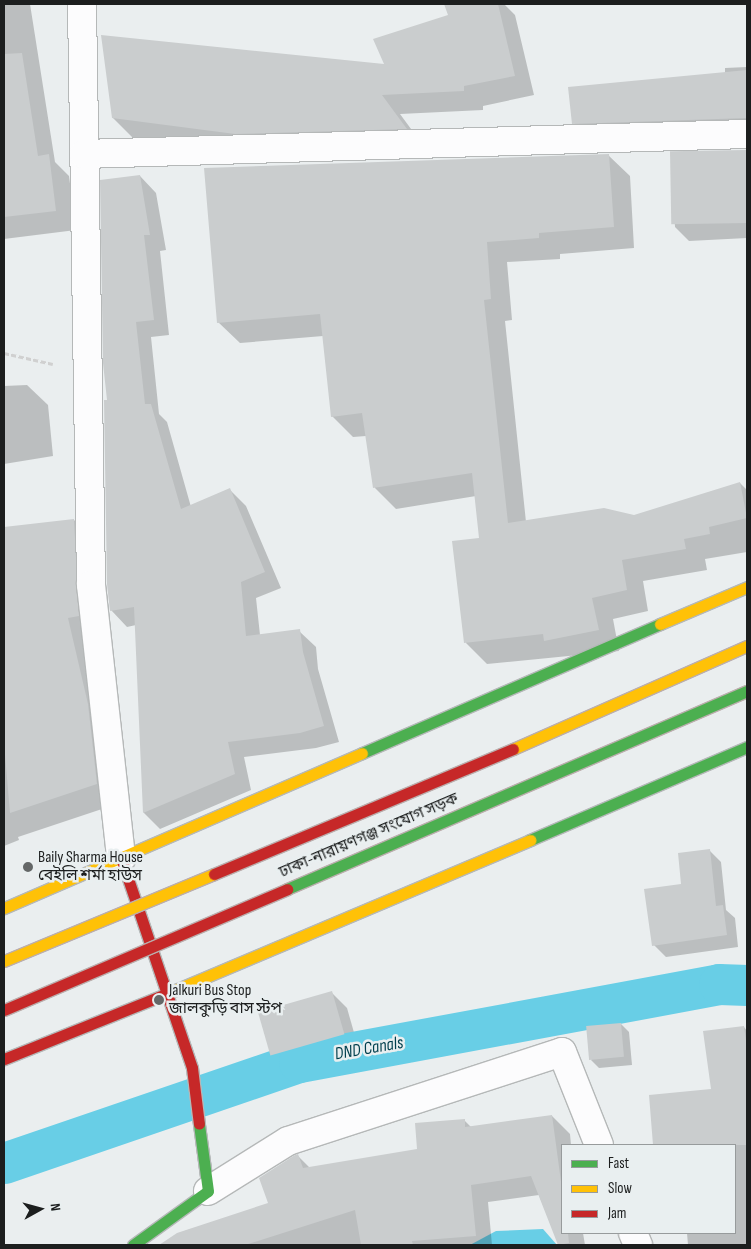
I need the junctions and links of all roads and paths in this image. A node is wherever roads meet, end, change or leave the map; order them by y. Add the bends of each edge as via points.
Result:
1 (82, 4) edge
2 (747, 134) edge
3 (84, 154) junction
4 (4, 353) edge
5 (88, 372) junction
6 (747, 587) edge
7 (747, 646) edge
8 (747, 691) edge
9 (747, 747) edge
10 (121, 858) junction
11 (4, 908) edge
12 (4, 961) edge
13 (168, 991) junction
14 (4, 1010) edge
15 (4, 1059) edge
16 (599, 1144) edge
17 (208, 1191) junction
18 (133, 1245) edge

1 - 3 street
2 - 3 street
3 - 5 street
4 - 5 path
5 - 10 street via 91,585
6 - 10 street
7 - 12 street, ঢাকা-নারায়ণগঞ্জ সংযোগ সড়ক, bridge via 451,776
8 - 14 street, ঢাকা-নারায়ণগঞ্জ সংযোগ সড়ক, bridge
9 - 13 street via 279,948
10 - 11 street
10 - 13 street
13 - 15 street
13 - 17 street via 192,1068 200,1150
16 - 17 street via 562,1052 288,1141
17 - 18 street

